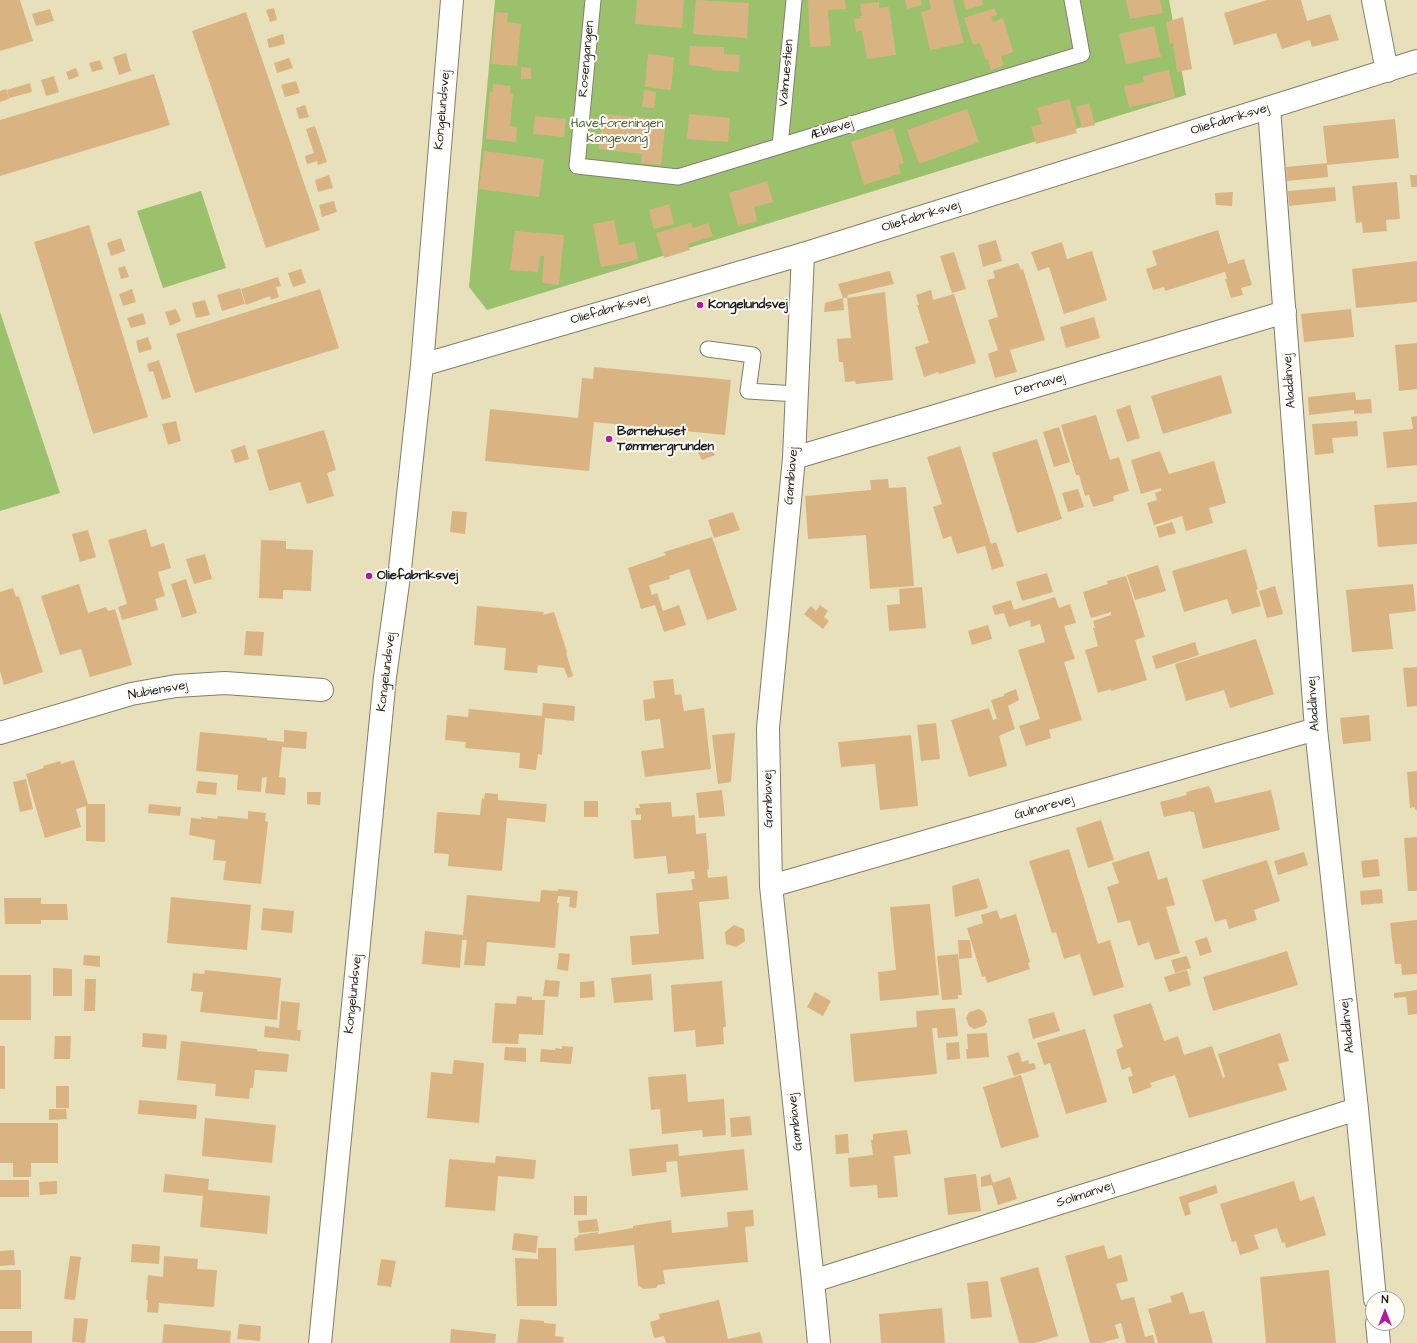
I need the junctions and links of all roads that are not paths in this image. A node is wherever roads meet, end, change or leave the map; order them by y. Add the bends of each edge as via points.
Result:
1 (452, 0) edge
2 (593, 0) edge
3 (794, 0) edge
4 (1072, 0) edge
5 (1373, 0) edge
6 (1417, 61) edge
7 (1387, 71) junction
8 (1269, 108) junction
9 (780, 146) junction
10 (577, 166) joint
11 (803, 254) junction
12 (1285, 312) junction
13 (708, 349) dead end
14 (422, 365) junction
15 (797, 394) junction
16 (794, 458) junction
17 (322, 690) dead end
18 (1316, 729) junction
19 (0, 732) edge
20 (771, 886) junction
21 (1357, 1110) junction
22 (813, 1281) junction
23 (1374, 1291) edge
24 (1378, 1331) edge
25 (320, 1343) edge
26 (819, 1343) edge
27 (1379, 1343) edge

1 - 14 street, Kongelundsvej
2 - 10 lane, Rosengangen
3 - 9 lane, Valmuestien
4 - 9 lane, Æblevej via 1082,54
5 - 7 street
6 - 7 street, Oliefabriksvej
7 - 8 street, Oliefabriksvej
8 - 11 street, Oliefabriksvej
8 - 12 street, Aladdinvej
9 - 10 lane, Æblevej via 678,177
11 - 14 street, Oliefabriksvej
11 - 15 street, Gambiavej
12 - 16 street, Dernavej
12 - 18 street, Aladdinvej
13 - 15 lane via 753,355 748,391
14 - 25 street, Kongelundsvej via 400,569 385,677
15 - 16 street, Gambiavej
16 - 20 street, Gambiavej via 768,728
17 - 19 street, Nubiensvej via 225,683 176,686 130,694
18 - 20 street, Gulnarevej
18 - 21 street, Aladdinvej
20 - 22 street, Gambiavej
21 - 22 street, Solimanvej
21 - 23 street, Aladdinvej
22 - 26 street, Gambiavej
24 - 27 street

